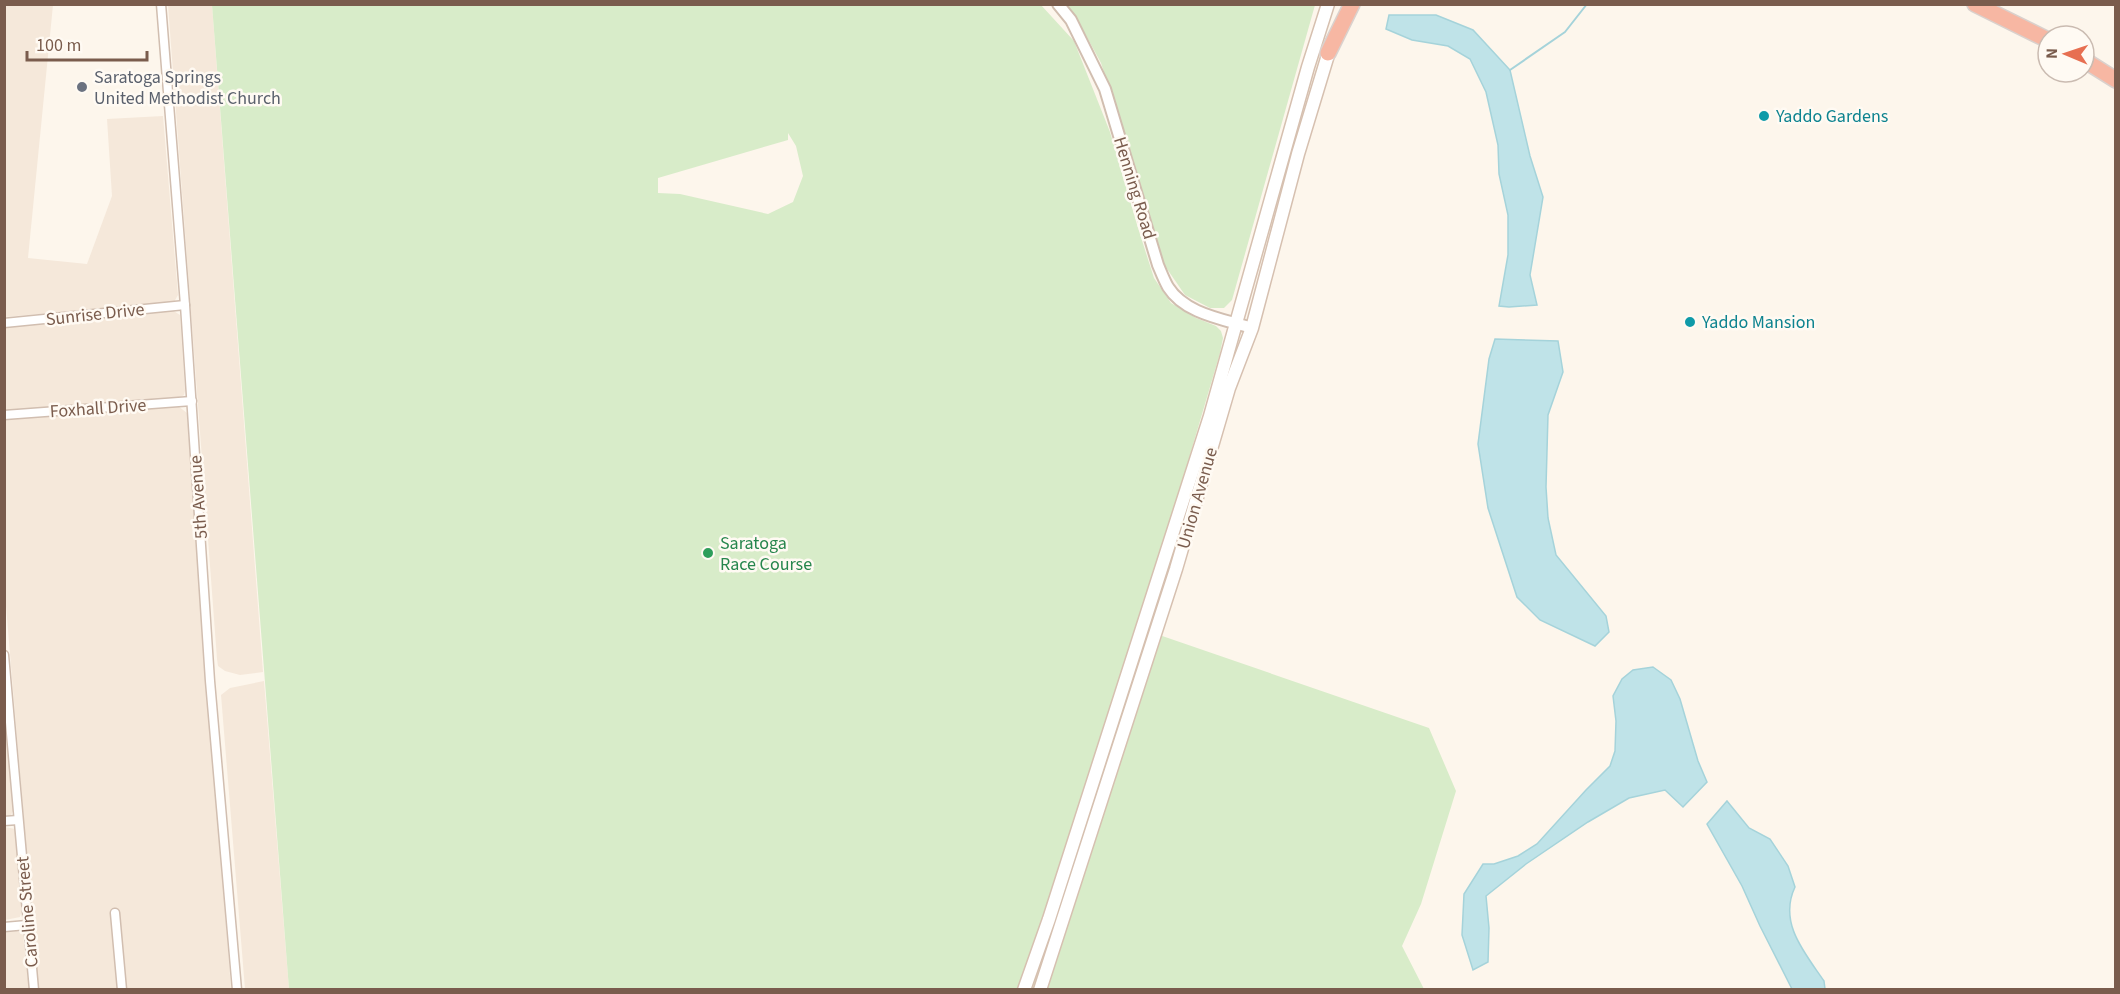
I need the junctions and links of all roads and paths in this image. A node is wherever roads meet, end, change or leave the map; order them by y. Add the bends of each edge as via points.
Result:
1 (161, 4) edge
2 (1058, 4) edge
3 (1328, 4) edge
4 (1344, 4) edge
5 (1352, 4) edge
6 (1975, 4) edge
7 (1994, 4) edge
8 (2036, 31) edge
9 (2036, 33) edge
10 (1328, 53) junction
11 (2096, 68) edge
12 (2115, 80) edge
13 (185, 305) junction
14 (4, 323) edge
15 (1236, 323) junction
16 (1252, 328) junction
17 (192, 400) junction
18 (4, 415) edge
19 (4, 656) edge
20 (8, 727) edge
21 (18, 820) junction
22 (4, 821) edge
23 (115, 913) dead end
24 (27, 925) junction
25 (4, 927) edge
26 (34, 990) edge
27 (122, 990) edge
28 (237, 990) edge
29 (1024, 990) edge
30 (1040, 990) edge

1 - 13 street, 5th Avenue
2 - 15 street, Henning Road via 1071,20 1106,89 1167,286 1195,310
3 - 15 main road, Union Avenue
4 - 10 main road, Union Avenue
5 - 10 highway
6 - 9 highway
7 - 8 highway
10 - 16 main road, Union Avenue
11 - 12 highway
13 - 14 street, Sunrise Drive
13 - 17 street, 5th Avenue
15 - 16 street, Henning Road
15 - 29 main road, Union Avenue via 1199,450
16 - 30 main road, Union Avenue via 1229,388 1176,569
17 - 18 street, Foxhall Drive
17 - 28 street, 5th Avenue via 210,681
19 - 20 street, Caroline Street
20 - 21 street, Caroline Street
21 - 22 street
21 - 24 street, Caroline Street
23 - 27 street
24 - 25 street
24 - 26 street, Caroline Street

